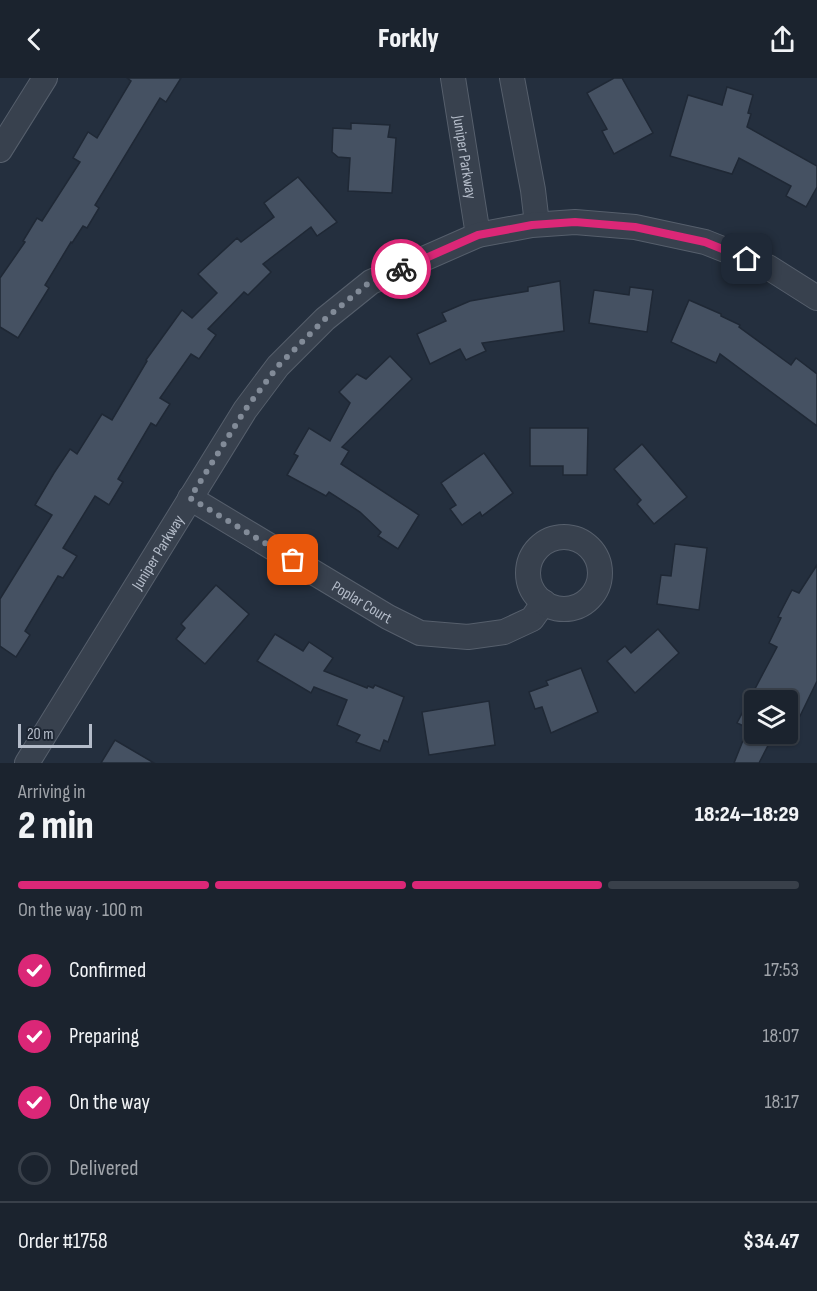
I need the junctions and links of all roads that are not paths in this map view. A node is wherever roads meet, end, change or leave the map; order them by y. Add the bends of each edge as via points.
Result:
1 (45, 78) edge
2 (453, 78) edge
3 (512, 78) edge
4 (0, 150) edge
5 (537, 224) junction
6 (478, 235) junction
7 (817, 298) edge
8 (190, 498) junction
9 (544, 602) dead end
10 (27, 763) edge

1 - 4 street
2 - 6 street, Juniper Parkway
3 - 5 street
5 - 6 street, Juniper Parkway
5 - 7 street, Juniper Parkway via 575,222 635,227 705,242 768,267
6 - 8 street, Juniper Parkway via 370,282 325,319 278,366 245,410
8 - 9 street, Poplar Court via 420,633 468,637 504,632 532,619
8 - 10 street, Juniper Parkway

